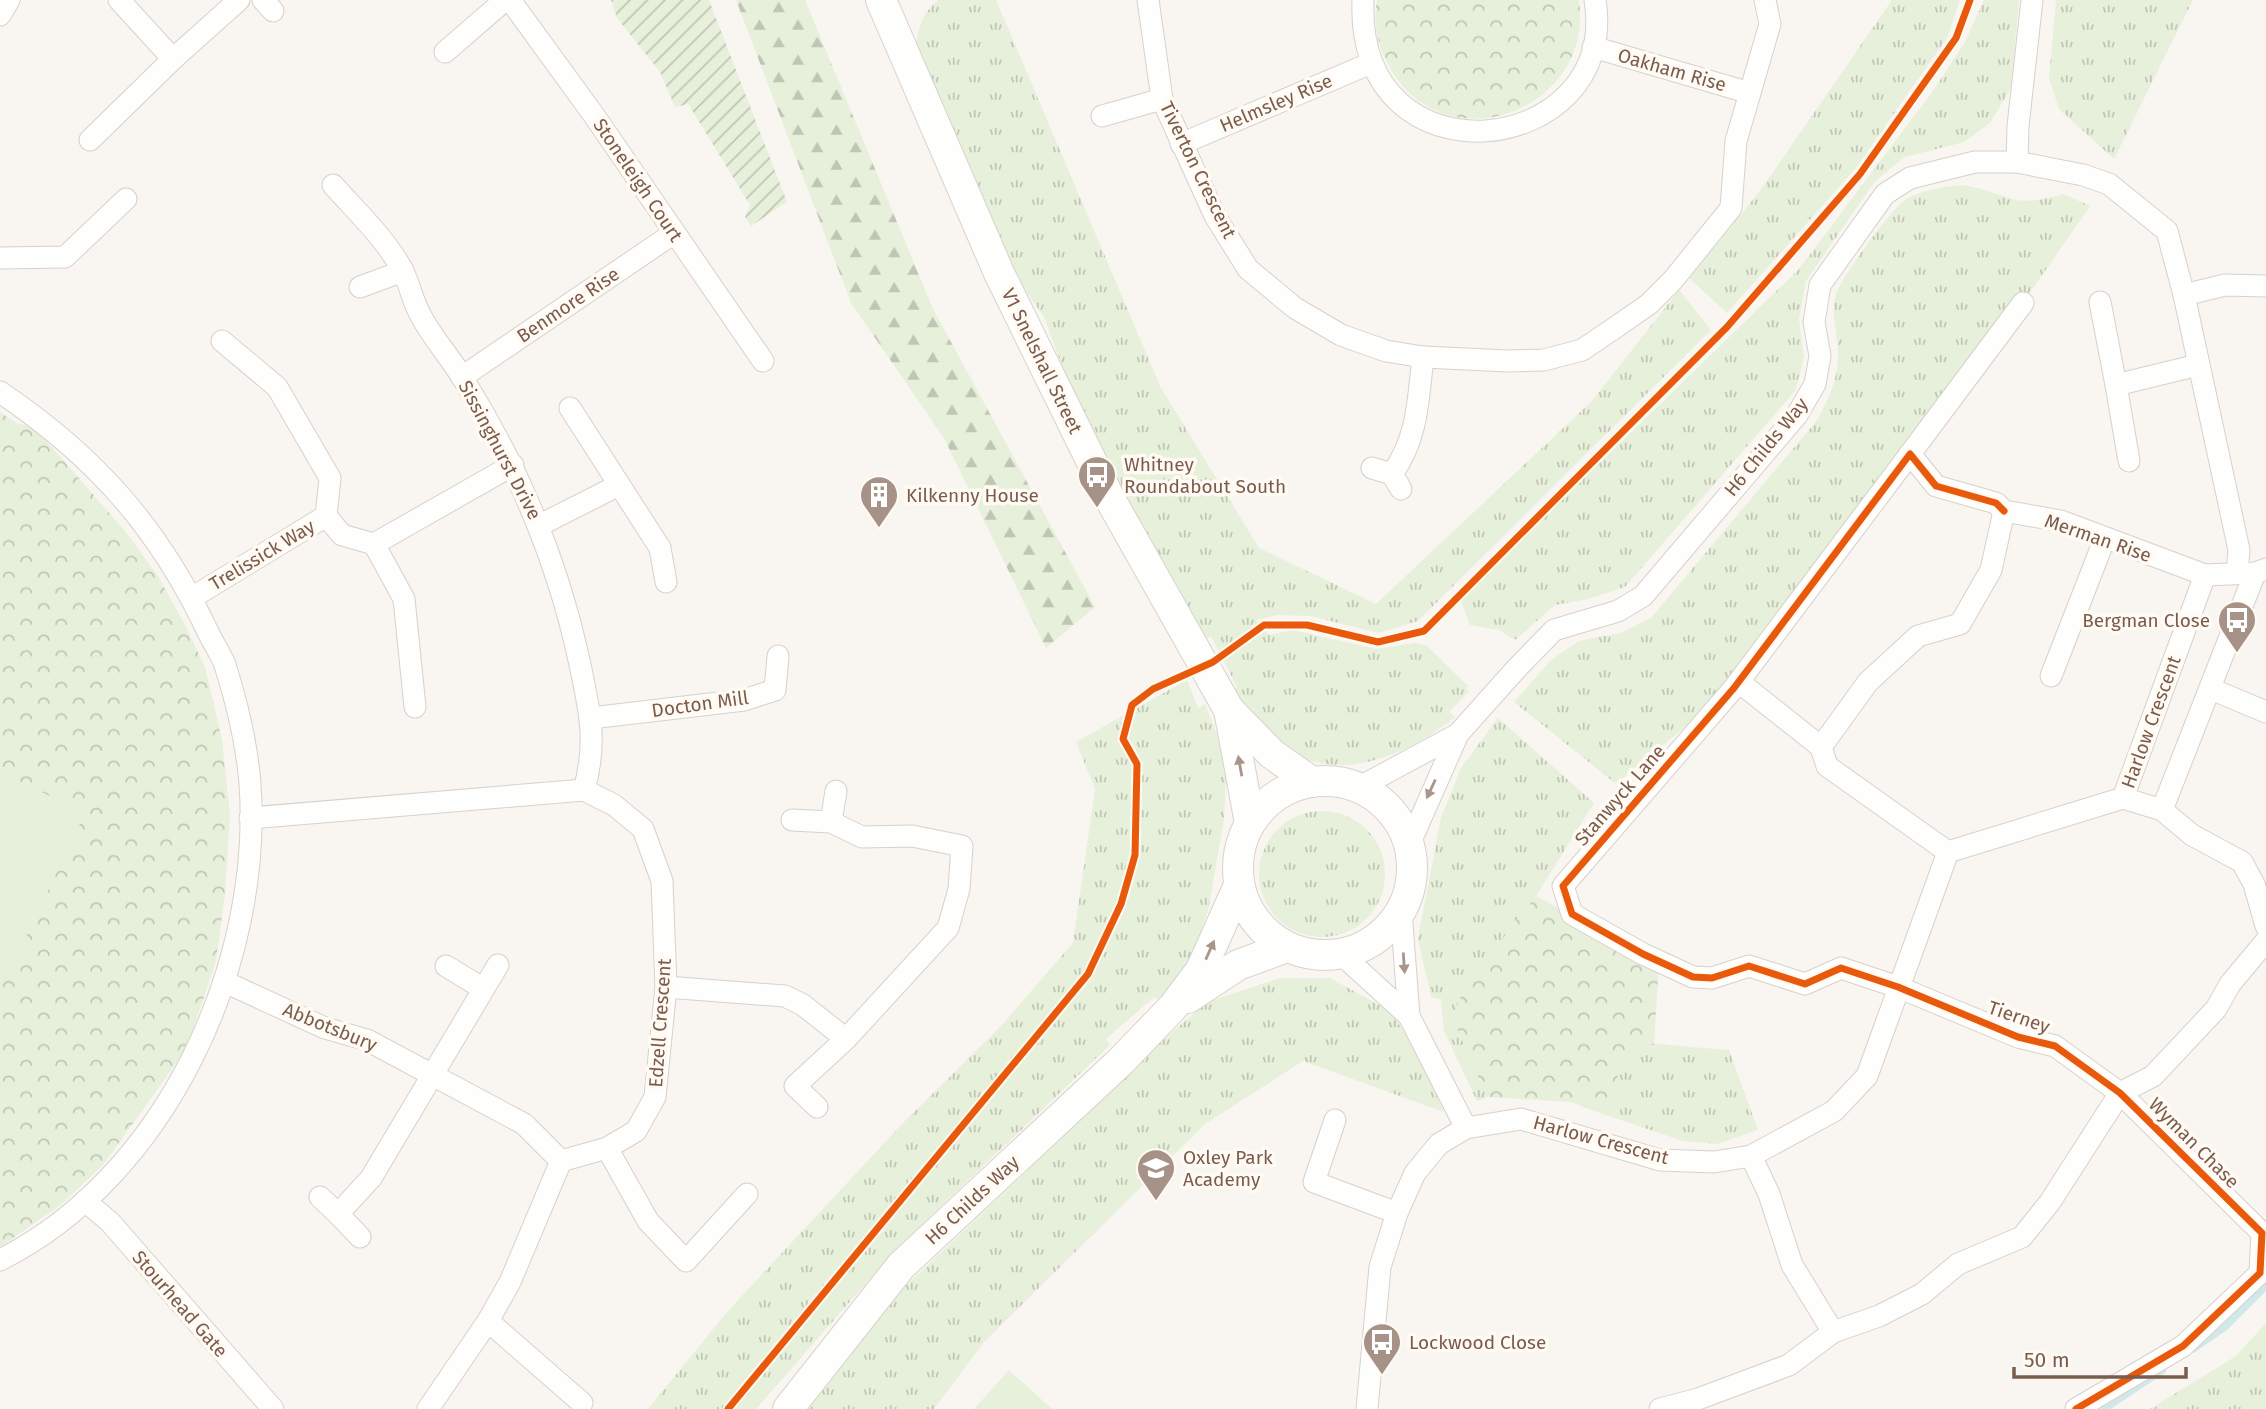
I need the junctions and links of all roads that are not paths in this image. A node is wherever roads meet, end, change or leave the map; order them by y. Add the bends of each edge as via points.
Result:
1 (9, 0) edge
2 (119, 0) edge
3 (239, 0) edge
4 (505, 0) edge
5 (510, 0) edge
6 (883, 0) edge
7 (1148, 0) edge
8 (1363, 0) edge
9 (1595, 0) edge
10 (1765, 0) edge
11 (2032, 0) edge
12 (0, 15) edge
13 (1593, 47) junction
14 (445, 52) dead end
15 (173, 59) junction
16 (1371, 63) junction
17 (1750, 93) junction
18 (1162, 99) junction
19 (1102, 116) dead end
20 (90, 140) dead end
21 (1181, 144) junction
22 (2017, 162) junction
23 (333, 185) dead end
24 (126, 199) dead end
25 (674, 233) junction
26 (0, 258) edge
27 (403, 271) junction
28 (2266, 286) edge
29 (360, 287) dead end
30 (2184, 295) junction
31 (2100, 302) dead end
32 (2023, 303) dead end
33 (222, 341) dead end
34 (1423, 357) junction
35 (763, 360) dead end
36 (2198, 365) junction
37 (463, 377) junction
38 (2116, 385) junction
39 (0, 392) edge
40 (570, 408) dead end
41 (1910, 454) junction
42 (2129, 461) dead end
43 (513, 466) junction
44 (1389, 477) dead end
45 (619, 485) junction
46 (2004, 510) junction
47 (326, 516) junction
48 (540, 525) junction
49 (2105, 538) junction
50 (374, 544) junction
51 (2253, 571) edge
52 (2205, 575) junction
53 (666, 582) dead end
54 (193, 597) junction
55 (778, 656) dead end
56 (2051, 676) dead end
57 (1739, 682) junction
58 (2211, 689) junction
59 (415, 707) dead end
60 (1229, 710) junction
61 (2266, 712) edge
62 (591, 718) junction
63 (1463, 729) junction
64 (1821, 747) junction
65 (1312, 782) junction
66 (1358, 788) junction
67 (584, 790) junction
68 (836, 791) dead end
69 (2123, 798) junction
70 (2162, 810) junction
71 (250, 818) junction
72 (792, 820) dead end
73 (831, 822) junction
74 (1250, 823) junction
75 (1409, 845) junction
76 (1948, 852) junction
77 (1239, 886) junction
78 (1401, 911) junction
79 (2266, 926) edge
80 (2266, 940) edge
81 (1287, 947) junction
82 (1341, 954) junction
83 (498, 965) dead end
84 (446, 966) dead end
85 (225, 982) junction
86 (666, 987) junction
87 (1898, 987) junction
88 (482, 988) junction
89 (1173, 1007) junction
90 (1409, 1016) junction
91 (846, 1039) junction
92 (432, 1076) junction
93 (2120, 1093) junction
94 (817, 1107) dead end
95 (1335, 1119) dead end
96 (1466, 1128) junction
97 (607, 1148) junction
98 (1751, 1156) junction
99 (561, 1161) junction
100 (747, 1194) dead end
101 (320, 1197) dead end
102 (85, 1201) junction
103 (1397, 1213) junction
104 (338, 1214) junction
105 (360, 1237) dead end
106 (0, 1260) edge
107 (488, 1321) junction
108 (1833, 1332) junction
109 (582, 1403) dead end
110 (273, 1409) edge
111 (428, 1409) edge
112 (788, 1409) edge
113 (1367, 1409) edge
114 (1660, 1409) edge
115 (2076, 1409) edge

1 - 12 street
2 - 15 street
3 - 15 street
4 - 14 street
5 - 25 street, Stoneleigh Court
6 - 60 street, V1 Snelshall Street via 999,274 1110,499
7 - 18 street, Tiverton Crescent
8 - 16 street via 1362,29
9 - 13 street
10 - 17 street, Tiverton Crescent via 1770,24
11 - 22 street
13 - 16 street via 1580,77 1559,102 1532,121 1495,132 1457,132 1421,118 1391,95
13 - 17 street, Oakham Rise
15 - 20 street
16 - 21 street, Helmsley Rise
17 - 34 street, Tiverton Crescent via 1736,141 1731,208 1649,304 1582,350 1544,360
18 - 19 street
18 - 21 street, Tiverton Crescent
21 - 34 street, Tiverton Crescent via 1215,216 1248,268 1295,308 1341,335 1386,351
22 - 30 street via 2109,184 2160,222 2171,243
22 - 63 street, H6 Childs Way via 1975,162 1930,171 1885,194 1820,285 1814,321 1820,356 1815,384 1797,415 1643,596 1618,611 1554,630
23 - 27 street, Sissinghurst Drive
24 - 26 street via 65,257
25 - 35 street, Stoneleigh Court
25 - 37 street, Benmore Rise
27 - 29 street
27 - 37 street, Sissinghurst Drive via 421,316
28 - 30 street via 2225,285
30 - 36 street
31 - 38 street
32 - 41 street, Stanwyck Lane
33 - 47 street via 278,387 330,478
34 - 44 street via 1415,432
36 - 38 street
36 - 51 street via 2239,550
37 - 43 street, Sissinghurst Drive
38 - 42 street
39 - 54 street via 49,425 98,469 135,512
40 - 45 street
41 - 46 street, Merman Rise via 1936,486 1996,503
41 - 57 street, Stanwyck Lane
43 - 48 street, Sissinghurst Drive
43 - 50 street
45 - 48 street
45 - 53 street via 660,548
46 - 49 street, Merman Rise via 2061,521
46 - 64 street via 1991,570 1960,624 1918,636 1868,682
47 - 50 street, Trelissick Way via 342,535
47 - 54 street, Trelissick Way
48 - 62 street, Sissinghurst Drive via 568,610
49 - 52 street, Merman Rise
49 - 56 street
50 - 59 street via 404,599
51 - 52 street, Merman Rise
51 - 58 street
52 - 69 street, Harlow Crescent
54 - 71 street via 224,663 240,721
55 - 62 street, Docton Mill via 775,690 744,700
57 - 64 street
57 - 87 street, Stanwyck Lane via 1563,886 1572,914 1693,977 1712,978 1749,966 1805,984 1841,968
58 - 61 street
58 - 70 street
60 - 65 street, V1 Snelshall Street via 1272,754
74 -> 60 street, V1 Snelshall Street
62 - 67 street, Sissinghurst Drive via 593,760
63 - 66 street, H6 Childs Way
63 -> 75 street, H6 Childs Way
64 - 76 street via 1827,766
65 - 66 street
65 - 74 street via 1287,789 1266,803
66 - 75 street via 1381,801 1398,821
67 - 71 street
67 - 86 street, Edzell Crescent via 614,805 643,829 662,881
68 - 73 street
69 - 70 street
69 - 76 street, Harlow Crescent
70 - 79 street via 2192,835 2242,862 2254,884
71 - 85 street via 244,901
72 - 73 street
73 - 91 street via 862,837 912,836 961,846 959,889 948,928
74 - 77 street via 1239,853
75 - 78 street via 1412,867
76 - 87 street, Harlow Crescent
77 - 81 street via 1248,911 1265,932
89 -> 77 street, H6 Childs Way via 1201,970
78 - 82 street via 1365,946
78 -> 90 street
80 - 93 street via 2216,1009 2154,1076
81 - 82 street via 1314,955
81 - 89 street, H6 Childs Way via 1238,965
82 - 90 street
83 - 88 street
84 - 88 street
85 - 92 street, Abbotsbury via 325,1028 367,1040
85 - 102 street via 185,1075 151,1128
86 - 91 street via 785,996
86 - 97 street, Edzell Crescent via 655,1097 636,1131
87 - 93 street, Tierney via 2018,1037 2055,1046
87 - 98 street, Harlow Crescent via 1867,1076 1834,1111
88 - 92 street
89 - 112 street, H6 Childs Way via 901,1266
90 - 96 street
91 - 94 street via 795,1086
92 - 99 street, Abbotsbury via 524,1124
92 - 104 street via 371,1178
93 - 108 street via 2022,1237 1958,1264 1922,1294 1879,1316
93 - 115 street, Wyman Chase via 2262,1233 2260,1273 2183,1346
95 - 103 street via 1314,1182
96 - 98 street, Harlow Crescent via 1521,1119 1660,1160 1714,1162
96 - 103 street, Harlow Crescent via 1439,1144 1415,1173
97 - 99 street, Edzell Crescent
97 - 100 street via 648,1221 687,1261
98 - 108 street via 1792,1265
99 - 107 street via 510,1282
101 - 104 street
102 - 106 street
102 - 110 street, Stourhead Gate via 110,1222
103 - 113 street, Harlow Crescent via 1380,1267
104 - 105 street
107 - 109 street
107 - 111 street
108 - 114 street via 1789,1365

